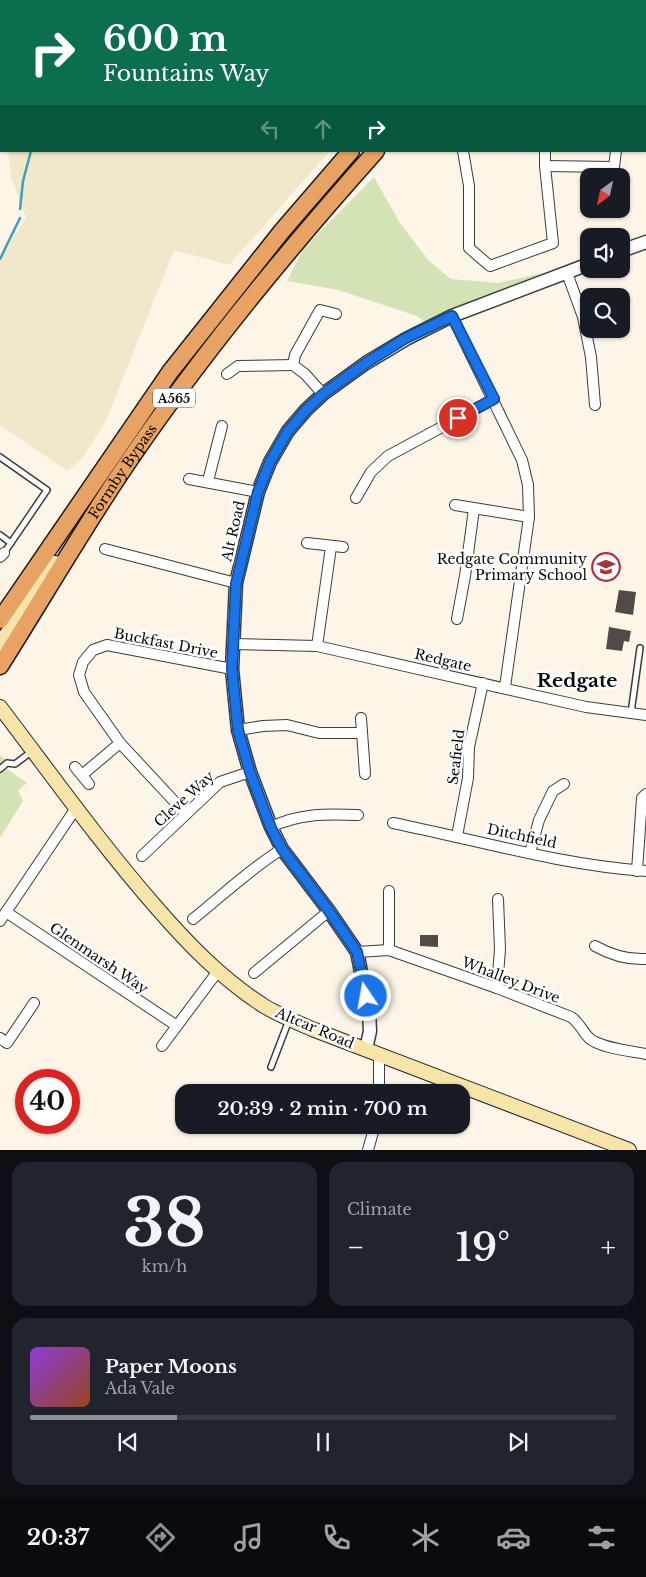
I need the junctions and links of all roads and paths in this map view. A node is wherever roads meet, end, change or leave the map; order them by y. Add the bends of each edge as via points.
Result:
1 (350, 152) edge
2 (375, 152) edge
3 (462, 152) edge
4 (545, 152) edge
5 (616, 152) edge
6 (545, 166) junction
7 (646, 242) edge
8 (630, 248) edge
9 (580, 268) edge
10 (567, 273) junction
11 (336, 314) dead end
12 (452, 316) junction
13 (293, 365) junction
14 (227, 374) dead end
15 (323, 394) junction
16 (494, 399) junction
17 (595, 405) dead end
18 (222, 426) dead end
19 (0, 458) edge
20 (189, 479) dead end
21 (208, 481) junction
22 (258, 492) junction
23 (356, 498) dead end
24 (455, 505) dead end
25 (474, 509) junction
26 (529, 517) junction
27 (0, 535) edge
28 (81, 535) junction
29 (11, 542) junction
30 (307, 543) dead end
31 (330, 546) junction
32 (343, 547) dead end
33 (104, 549) dead end
34 (2, 555) edge
35 (236, 584) junction
36 (457, 619) dead end
37 (0, 620) edge
38 (0, 644) edge
39 (233, 644) junction
40 (317, 646) junction
41 (640, 648) dead end
42 (0, 666) edge
43 (232, 669) junction
44 (483, 683) junction
45 (506, 687) junction
46 (2, 711) edge
47 (631, 713) junction
48 (646, 715) edge
49 (361, 718) dead end
50 (238, 730) junction
51 (362, 733) junction
52 (120, 743) junction
53 (33, 751) junction
54 (75, 767) dead end
55 (0, 768) edge
56 (250, 772) junction
57 (365, 774) dead end
58 (564, 784) dead end
59 (641, 794) edge
60 (76, 808) junction
61 (186, 814) junction
62 (358, 815) dead end
63 (393, 822) dead end
64 (271, 828) junction
65 (457, 836) junction
66 (282, 849) junction
67 (530, 853) junction
68 (142, 856) dead end
69 (641, 871) edge
70 (393, 898) dead end
71 (498, 899) dead end
72 (329, 911) junction
73 (3, 916) edge
74 (193, 918) dead end
75 (595, 946) dead end
76 (389, 950) junction
77 (357, 952) junction
78 (611, 955) junction
79 (600, 958) dead end
80 (646, 959) edge
81 (218, 972) junction
82 (254, 973) dead end
83 (497, 988) junction
84 (34, 1002) dead end
85 (290, 1019) junction
86 (177, 1026) junction
87 (0, 1038) edge
88 (162, 1046) dead end
89 (372, 1052) junction
90 (646, 1054) edge
91 (271, 1067) dead end
92 (378, 1084) edge
93 (372, 1134) edge
94 (368, 1150) edge
95 (630, 1150) edge

1 - 37 highway, Formby Bypass / A565 via 282,231 170,372
2 - 28 highway, Formby Bypass / A565 via 218,340 154,426
3 - 6 street via 469,186 468,248 490,266 553,243
4 - 6 street
5 - 6 street via 614,167
7 - 8 street
9 - 10 street, Alt Road
10 - 12 street, Alt Road
10 - 17 street via 583,317 591,356
11 - 13 street via 320,310 295,355
12 - 15 street, Alt Road via 406,338
12 - 16 street
13 - 14 street via 238,366
13 - 15 street
15 - 22 street, Alt Road via 288,431
16 - 23 street via 388,456 371,472
16 - 26 street via 522,460 528,485
18 - 21 street
19 - 29 lane via 46,490
20 - 21 street
21 - 22 street
22 - 35 street, Alt Road
24 - 25 street
25 - 26 street
25 - 36 street
26 - 45 street
27 - 29 lane
28 - 38 main road via 55,562
28 - 42 highway, Formby Bypass / A565
29 - 34 lane
30 - 31 street
31 - 32 street
31 - 40 street
33 - 35 street
35 - 39 street, Alt Road
39 - 40 street, Redgate
39 - 43 street, Alt Road
40 - 44 street, Redgate
41 - 47 lane
43 - 50 street, Alt Road
43 - 52 street, Buckfast Drive via 107,645 92,650 82,662 79,675 84,692
44 - 45 street, Redgate
44 - 65 street, Seafield via 469,747 468,778
45 - 47 street, Redgate
46 - 53 main road, Altcar Road
47 - 48 street, Redgate
49 - 51 street
50 - 51 street via 287,725 319,733
50 - 56 street, Alt Road
51 - 57 street
52 - 54 street via 85,780
52 - 61 street, Buckfast Drive
53 - 55 lane via 15,764 7,763
53 - 60 main road, Altcar Road
56 - 61 street, Cleve Way via 220,782
56 - 64 street, Alt Road
58 - 67 street via 551,787
59 - 69 street
60 - 73 street
60 - 81 main road, Altcar Road via 125,871
61 - 68 street, Cleve Way
62 - 64 street via 318,814 287,820
63 - 65 street, Ditchfield
64 - 66 street, Alt Road
65 - 67 street, Ditchfield
66 - 72 street, Alt Road
66 - 74 street via 257,865
67 - 69 street, Ditchfield
70 - 76 street
71 - 83 street via 505,913
72 - 77 street, Alt Road
72 - 82 street
73 - 86 street, Glenmarsh Way
75 - 78 street
76 - 77 street, Whalley Drive
76 - 83 street, Whalley Drive
77 - 89 street, Alt Road via 369,1011
78 - 79 street
78 - 80 street
81 - 85 main road, Altcar Road via 264,1006
81 - 86 street
83 - 90 street, Whalley Drive via 571,1017 588,1038 597,1043
84 - 87 street via 7,1043
85 - 89 main road, Altcar Road
85 - 91 lane
86 - 88 street
89 - 92 street
89 - 95 main road, Altcar Road
93 - 94 street

